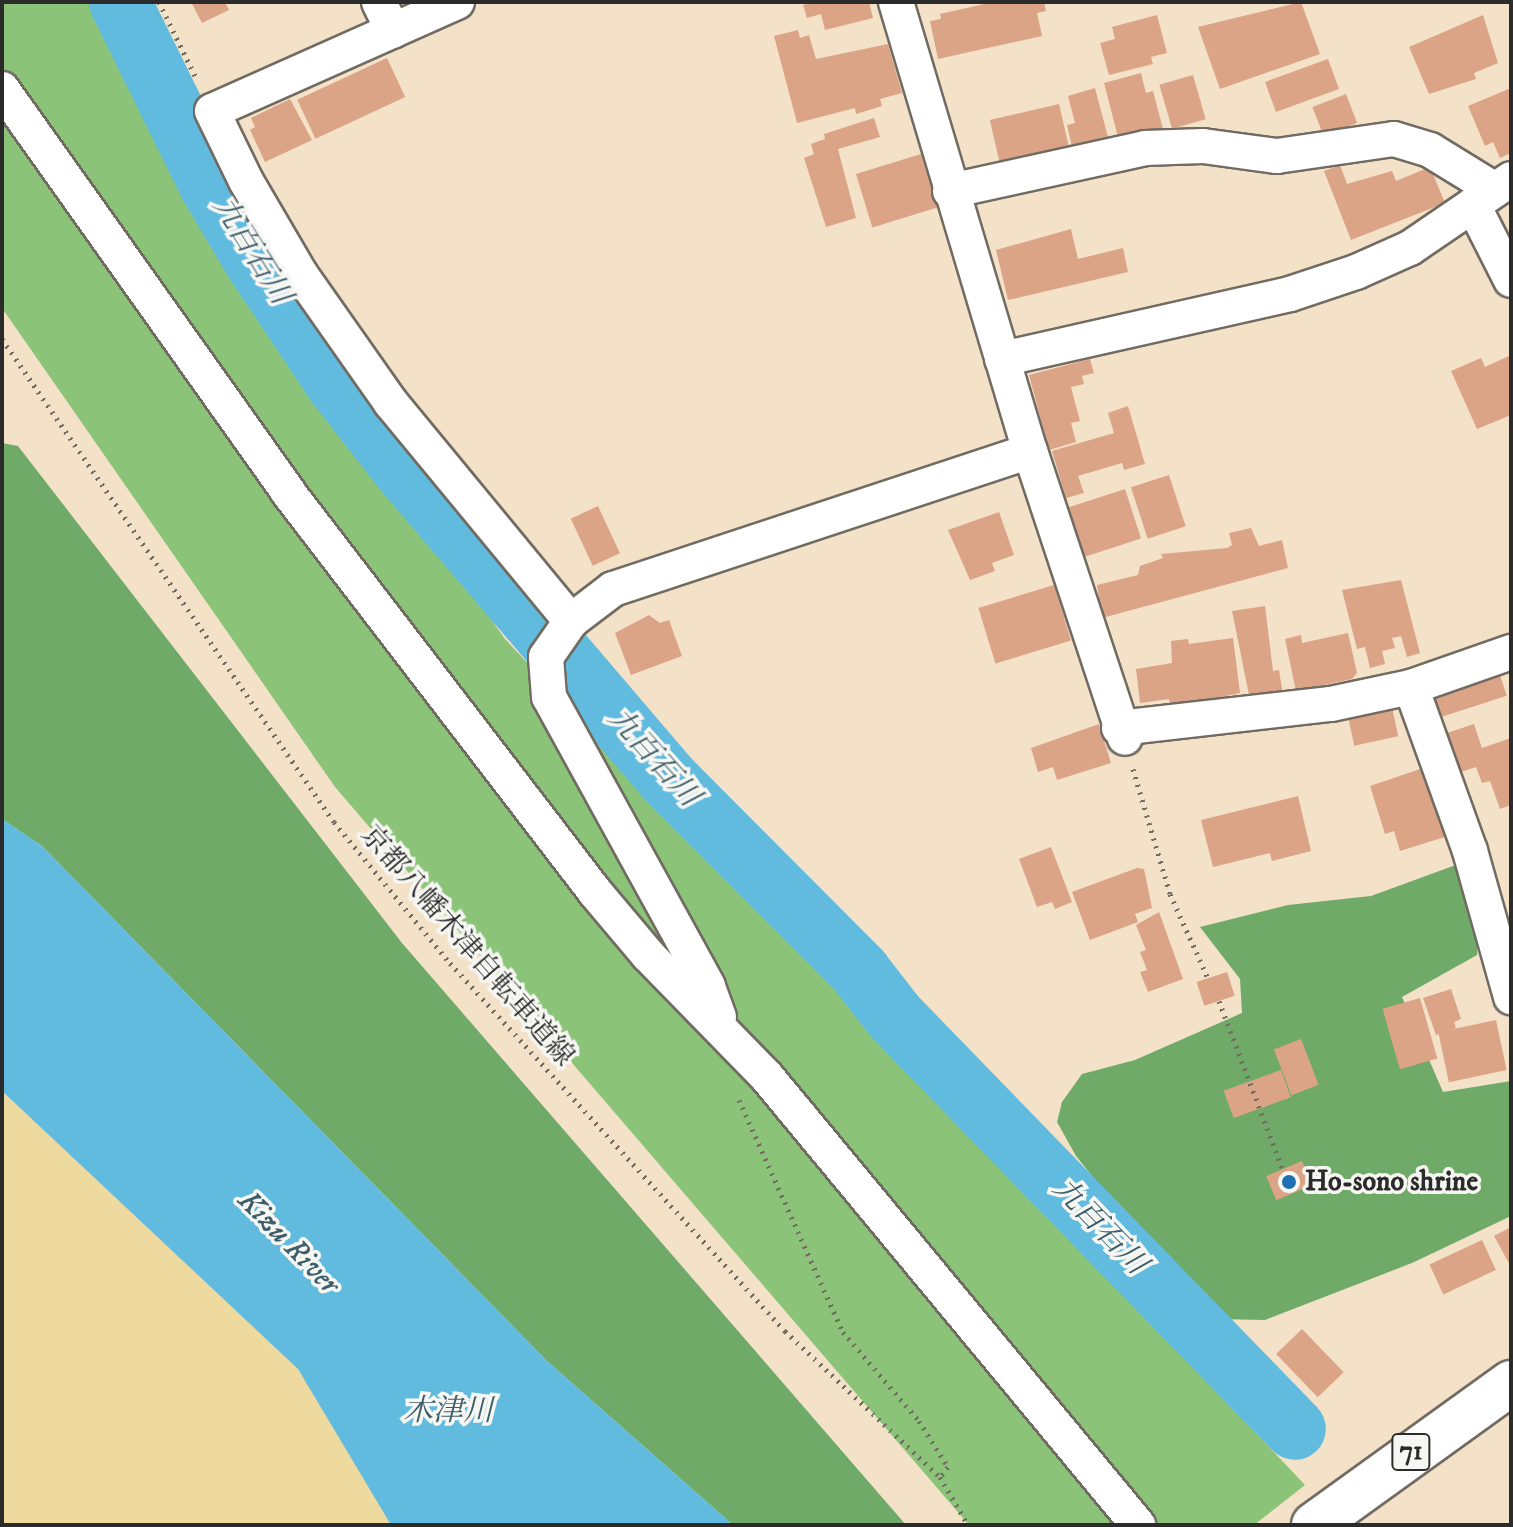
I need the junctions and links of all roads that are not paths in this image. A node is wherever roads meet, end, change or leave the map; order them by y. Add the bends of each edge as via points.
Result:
1 (457, 2) edge
2 (896, 2) edge
3 (386, 17) edge
4 (2, 89) edge
5 (950, 191) junction
6 (1493, 191) edge
7 (1511, 280) edge
8 (1002, 359) junction
9 (1030, 451) junction
10 (571, 621) junction
11 (1511, 652) edge
12 (1411, 687) junction
13 (1511, 997) edge
14 (725, 1033) junction
15 (1511, 1383) edge
16 (1138, 1525) edge
17 (1314, 1525) edge

1 - 3 street
2 - 5 street
3 - 10 street via 212,111 301,275 391,403
4 - 14 street via 288,492 604,903
5 - 6 street via 1145,148 1203,146 1277,156 1394,139 1430,150
5 - 8 street
6 - 7 street
6 - 8 street via 1410,248 1316,285
8 - 9 street
9 - 10 street via 613,589
9 - 12 street via 1122,733 1331,704
10 - 14 street via 546,657 549,697 708,986
11 - 12 street
12 - 13 street via 1470,851
14 - 16 street
15 - 17 main road, 71

